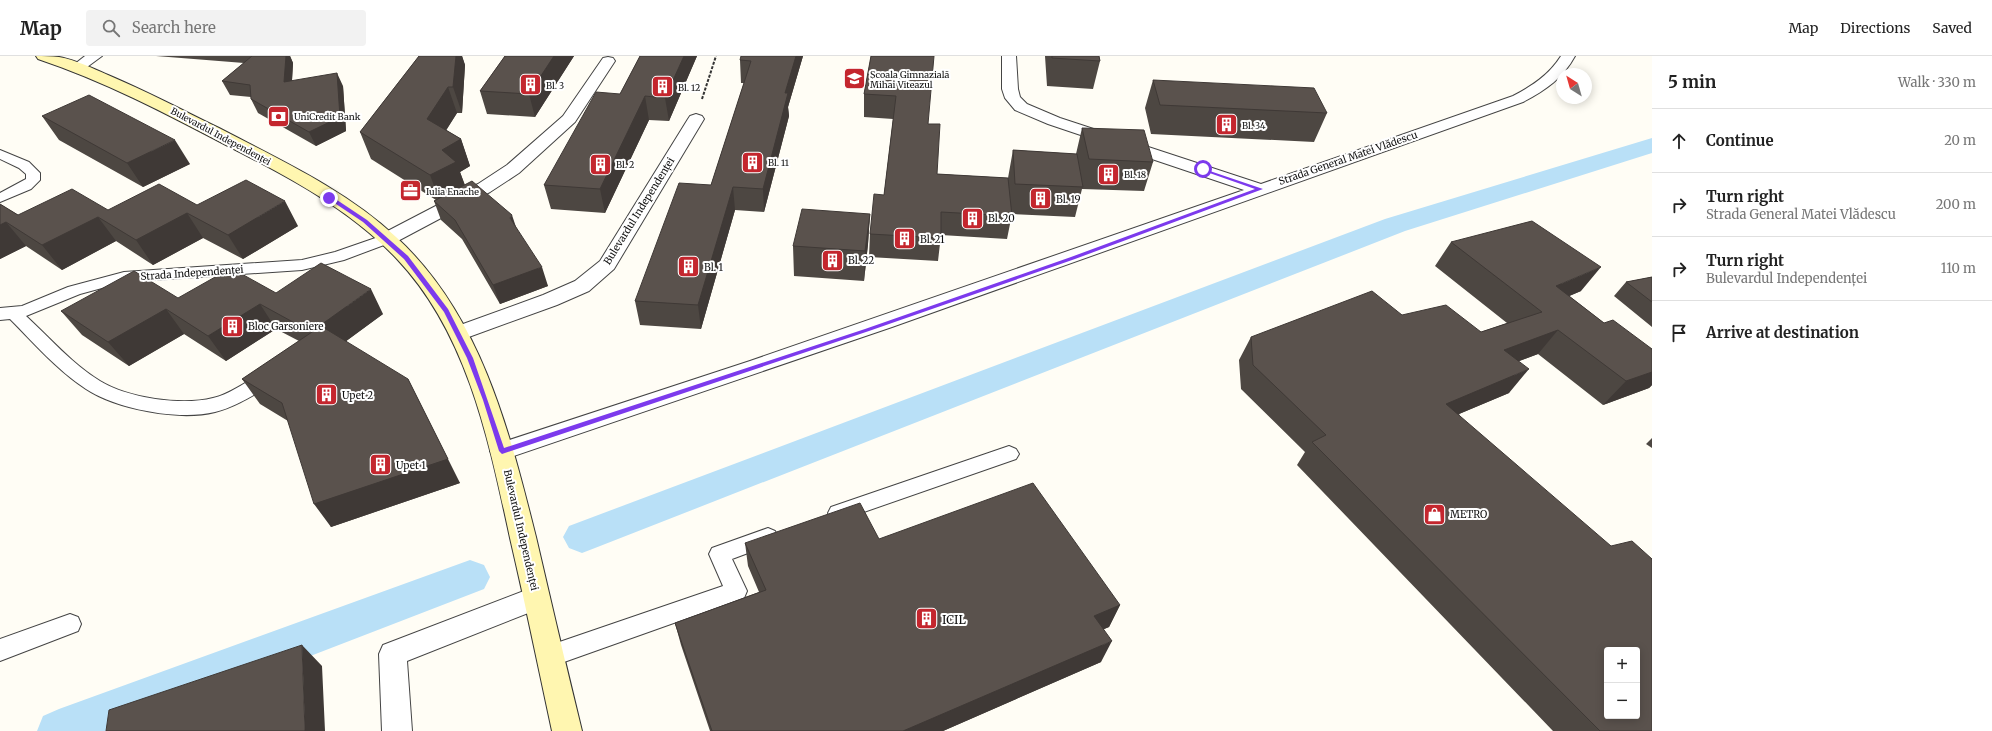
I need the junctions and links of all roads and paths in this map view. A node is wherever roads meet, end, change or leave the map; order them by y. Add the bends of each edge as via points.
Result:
1 (43, 56) edge
2 (95, 56) edge
3 (716, 56) edge
4 (1010, 56) edge
5 (1568, 56) edge
6 (608, 61) dead end
7 (78, 67) junction
8 (696, 119) joint
9 (0, 154) edge
10 (1260, 189) junction
11 (0, 198) edge
12 (387, 239) junction
13 (7, 314) edge
14 (458, 333) junction
15 (263, 381) edge
16 (502, 451) junction
17 (1009, 454) dead end
18 (823, 518) edge
19 (786, 531) edge
20 (537, 598) junction
21 (70, 624) dead end
22 (0, 650) edge
23 (550, 656) junction
24 (397, 731) edge
25 (567, 731) edge

1 - 7 main road, Bulevardul Independenței
2 - 7 street
3 - 8 path
4 - 10 street via 1010,89 1013,98 1021,107 1054,121
5 - 10 street, Strada General Matei Vlădescu via 1555,76 1518,99
6 - 12 street via 569,119 513,169 484,188
7 - 12 main road, Bulevardul Independenței via 166,107 284,169 365,221
8 - 14 street, Bulevardul Independenței via 607,265 582,286
9 - 11 lane via 24,165 33,173 32,180 26,186
10 - 16 street, Strada General Matei Vlădescu via 867,330
12 - 13 lane, Strada Independenței via 339,256 302,265 124,277 97,283 34,308
12 - 14 main road, Bulevardul Independenței via 420,274
13 - 15 lane via 94,386 120,396 155,405 188,408 231,399
14 - 16 main road, Bulevardul Independenței via 486,400
16 - 20 main road, Bulevardul Independenței
17 - 18 lane
19 - 23 lane via 719,554 736,591
20 - 23 main road, Bulevardul Independenței
20 - 24 street via 393,654
21 - 22 lane
23 - 25 main road, Bulevardul Independenței

